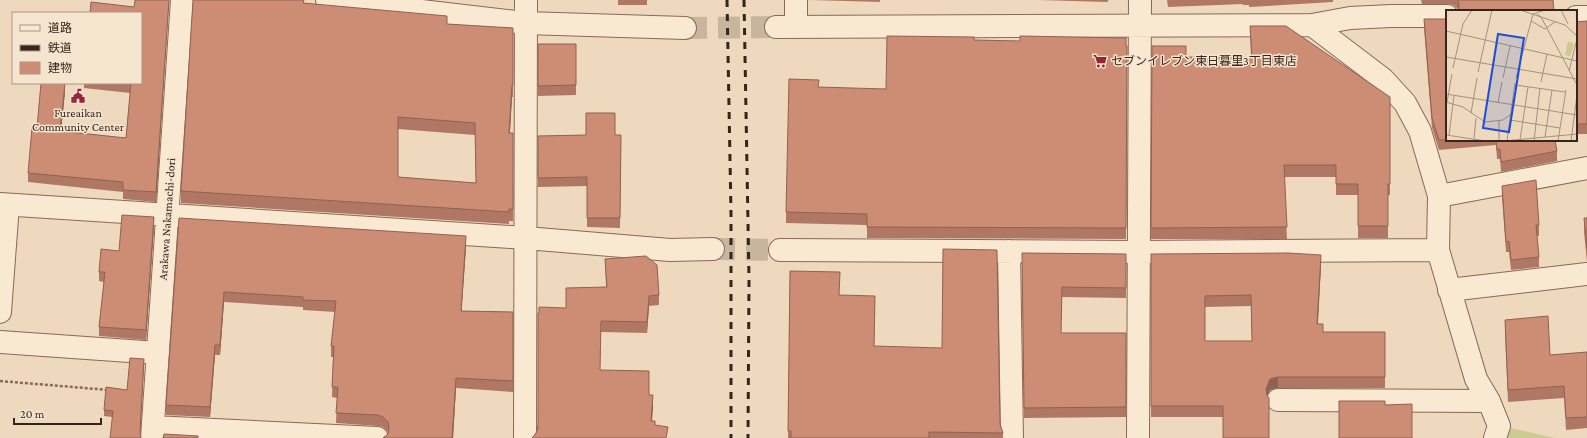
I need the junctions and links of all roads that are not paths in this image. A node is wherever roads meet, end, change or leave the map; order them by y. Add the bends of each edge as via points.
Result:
1 (182, 0) edge
2 (327, 0) edge
3 (526, 0) edge
4 (796, 0) edge
5 (1140, 0) edge
6 (1391, 8) edge
7 (1446, 16) edge
8 (525, 23) junction
9 (1312, 25) junction
10 (1140, 26) junction
11 (685, 28) tunnel mouth
12 (1587, 168) edge
13 (1439, 196) junction
14 (4, 205) edge
15 (167, 215) junction
16 (526, 238) junction
17 (713, 249) tunnel mouth
18 (780, 250) tunnel mouth
19 (1438, 250) junction
20 (1009, 251) junction
21 (1138, 252) junction
22 (1587, 274) edge
23 (1449, 290) junction
24 (0, 312) edge
25 (0, 342) edge
26 (158, 353) junction
27 (1278, 400) dead end
28 (1489, 401) junction
29 (153, 433) edge
30 (377, 438) edge
31 (525, 438) edge
32 (1012, 438) edge
33 (1138, 438) edge
34 (1495, 438) edge

1 - 15 street, Arakawa Nakamachi-dori
2 - 8 street
3 - 8 street
4 - 10 street via 786,26
5 - 10 street
6 - 7 street
6 - 9 street
8 - 11 street
8 - 16 street
9 - 10 street
9 - 13 street via 1383,79 1405,103 1420,131
10 - 21 street
12 - 13 street
13 - 19 street
14 - 15 street
14 - 24 street
15 - 16 street
15 - 26 street, Arakawa Nakamachi-dori
16 - 17 street via 670,250
16 - 31 street
18 - 20 street
19 - 21 street
19 - 23 street
20 - 21 street
20 - 32 street
21 - 33 street
22 - 23 street
23 - 28 street via 1476,379
25 - 26 street
26 - 29 street, Arakawa Nakamachi-dori
27 - 28 street
28 - 34 street via 1499,426
29 - 30 street

